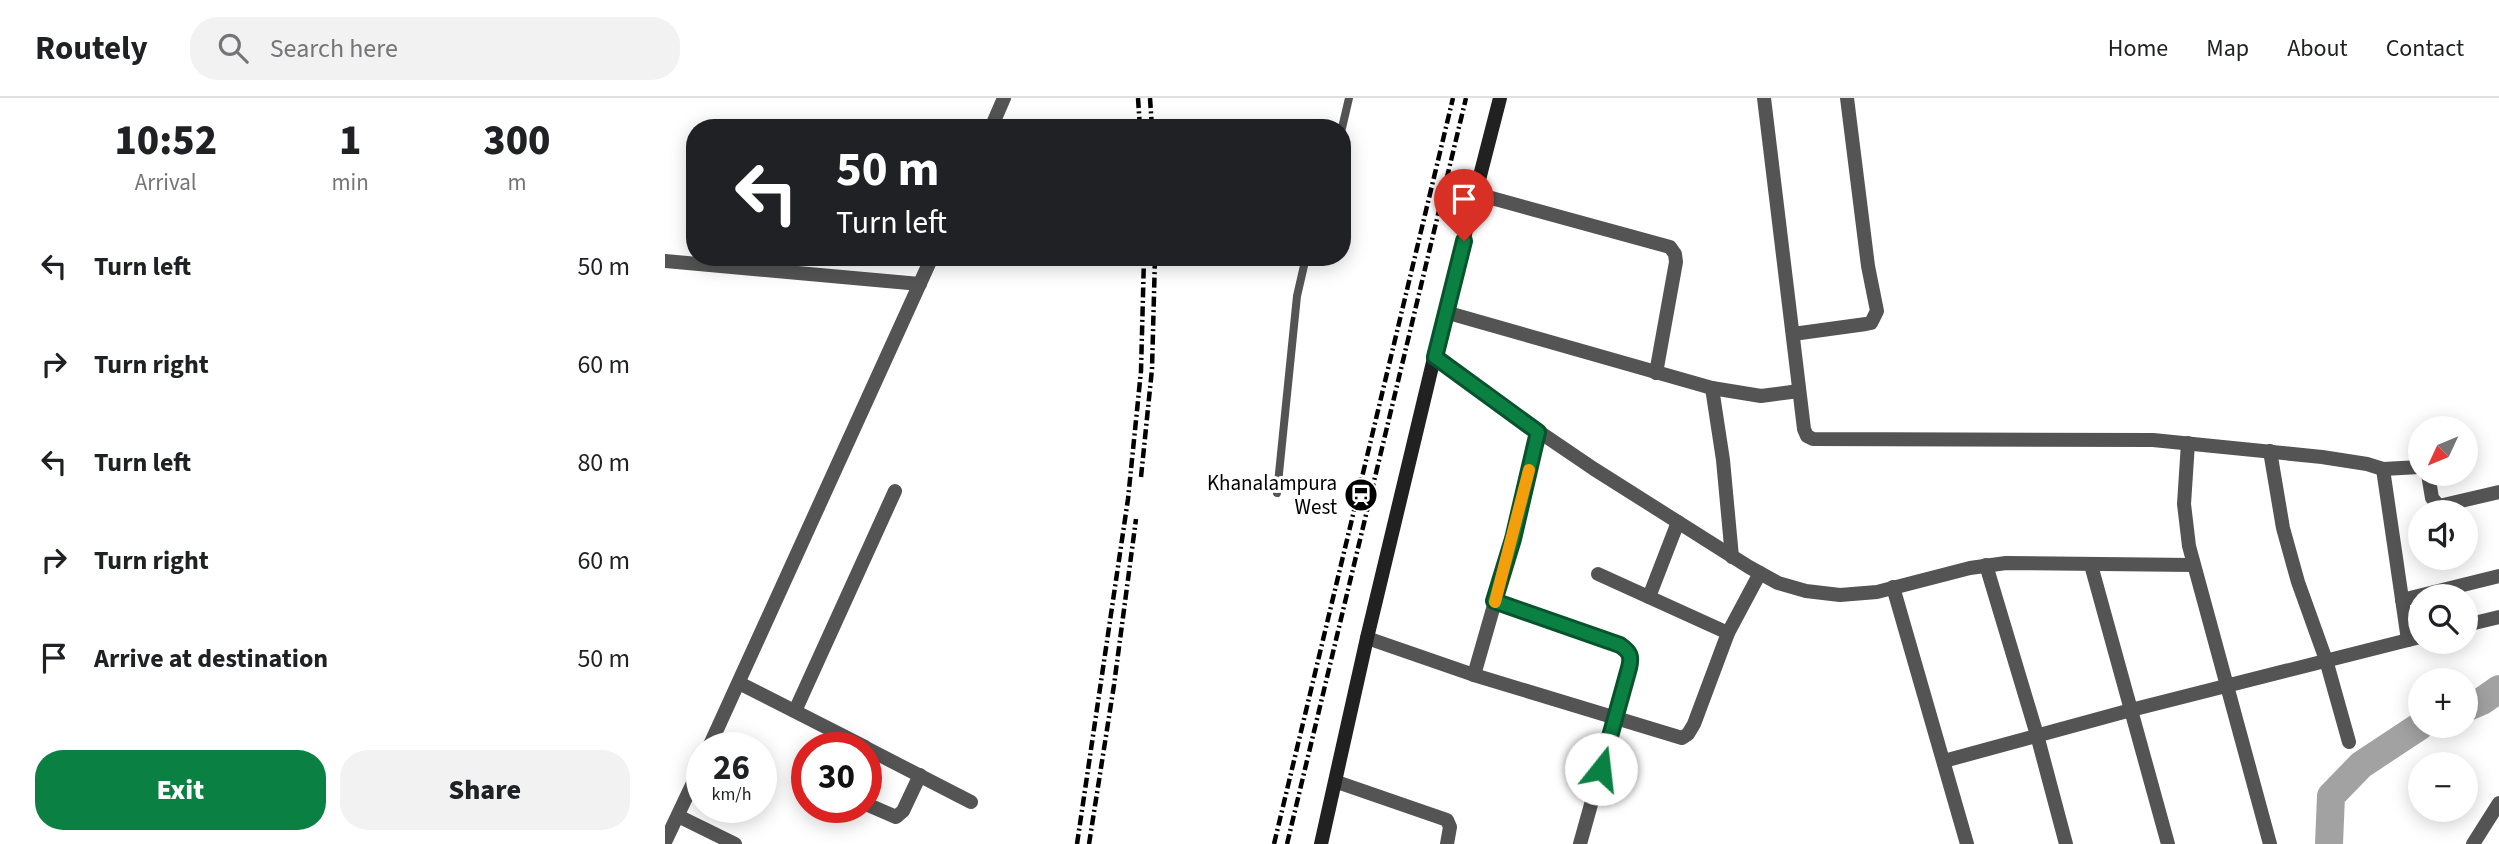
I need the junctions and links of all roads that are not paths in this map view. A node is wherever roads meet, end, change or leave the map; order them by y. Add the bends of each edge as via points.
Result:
1 (1004, 98) edge
2 (1349, 98) edge
3 (1500, 98) edge
4 (1764, 98) edge
5 (1847, 98) edge
6 (995, 119) edge
7 (1344, 119) edge
8 (1477, 194) junction
9 (665, 261) edge
10 (686, 263) edge
11 (720, 266) edge
12 (928, 266) edge
13 (1304, 266) edge
14 (920, 284) junction
15 (1445, 312) junction
16 (1793, 334) junction
17 (1435, 357) junction
18 (1657, 373) junction
19 (1712, 388) junction
20 (1799, 391) junction
21 (1538, 432) junction
22 (2188, 443) junction
23 (2270, 451) junction
24 (2408, 468) edge
25 (2383, 469) junction
26 (2430, 486) edge
27 (895, 491) dead end
28 (2499, 492) edge
29 (1277, 493) dead end
30 (1678, 522) junction
31 (1733, 557) junction
32 (1986, 565) junction
33 (2091, 565) junction
34 (2193, 565) junction
35 (1760, 573) junction
36 (1598, 574) dead end
37 (2499, 576) edge
38 (1893, 587) junction
39 (1649, 597) junction
40 (2402, 600) junction
41 (1494, 601) junction
42 (2499, 617) edge
43 (2408, 619) edge
44 (2478, 622) edge
45 (1728, 634) junction
46 (1367, 638) junction
47 (2408, 640) edge
48 (2326, 660) junction
49 (1474, 675) junction
50 (739, 682) junction
51 (2227, 685) junction
52 (2131, 710) junction
53 (795, 711) junction
54 (1615, 719) junction
55 (716, 732) edge
56 (835, 732) edge
57 (2037, 736) junction
58 (2349, 742) dead end
59 (882, 756) edge
60 (1944, 761) junction
61 (920, 775) junction
62 (1337, 782) junction
63 (686, 799) edge
64 (971, 802) dead end
65 (2499, 803) edge
66 (882, 811) edge
67 (678, 816) junction
68 (665, 842) edge
69 (735, 844) edge
70 (1321, 844) edge
71 (1447, 844) edge
72 (1580, 844) edge
73 (1967, 844) edge
74 (2066, 844) edge
75 (2168, 844) edge
76 (2270, 844) edge
77 (2473, 844) edge

1 - 6 street
2 - 7 lane
3 - 8 main road
4 - 16 street
5 - 16 street via 1877,311 1871,323
8 - 15 main road
8 - 18 street via 1670,247 1676,262
9 - 10 street
11 - 14 street
12 - 14 street
13 - 29 lane
14 - 50 street
15 - 17 main road
15 - 18 street
16 - 20 street
17 - 21 street
17 - 46 main road
18 - 19 street
19 - 20 street via 1761,396
19 - 31 street
20 - 22 street via 1804,429 1813,439
21 - 30 street
21 - 41 street
22 - 23 street
22 - 34 street via 2184,504
23 - 25 street
23 - 48 street via 2283,527
24 - 25 street
25 - 40 street
26 - 28 street via 2439,506
27 - 53 street
30 - 31 street
30 - 39 street
31 - 35 street
32 - 33 street
32 - 38 street
32 - 57 street
33 - 34 street
33 - 52 street
34 - 51 street
35 - 38 street via 1778,583 1840,595
35 - 45 street
36 - 39 street
37 - 40 street
38 - 60 street
39 - 45 street
40 - 43 street
41 - 49 street
41 - 54 street via 1629,651
42 - 44 street
45 - 54 street via 1688,734 1682,738
46 - 49 street
46 - 62 main road
47 - 48 street
48 - 51 street
48 - 58 street
49 - 54 street
50 - 53 street
50 - 55 street
51 - 52 street
51 - 76 street
52 - 57 street
52 - 75 street
53 - 56 street
54 - 72 street
57 - 60 street
57 - 74 street
59 - 61 street
60 - 73 street
61 - 64 street
61 - 66 street via 903,811 896,817
62 - 70 main road
62 - 71 street via 1447,820
63 - 67 street
65 - 77 street
67 - 68 street
67 - 69 street

